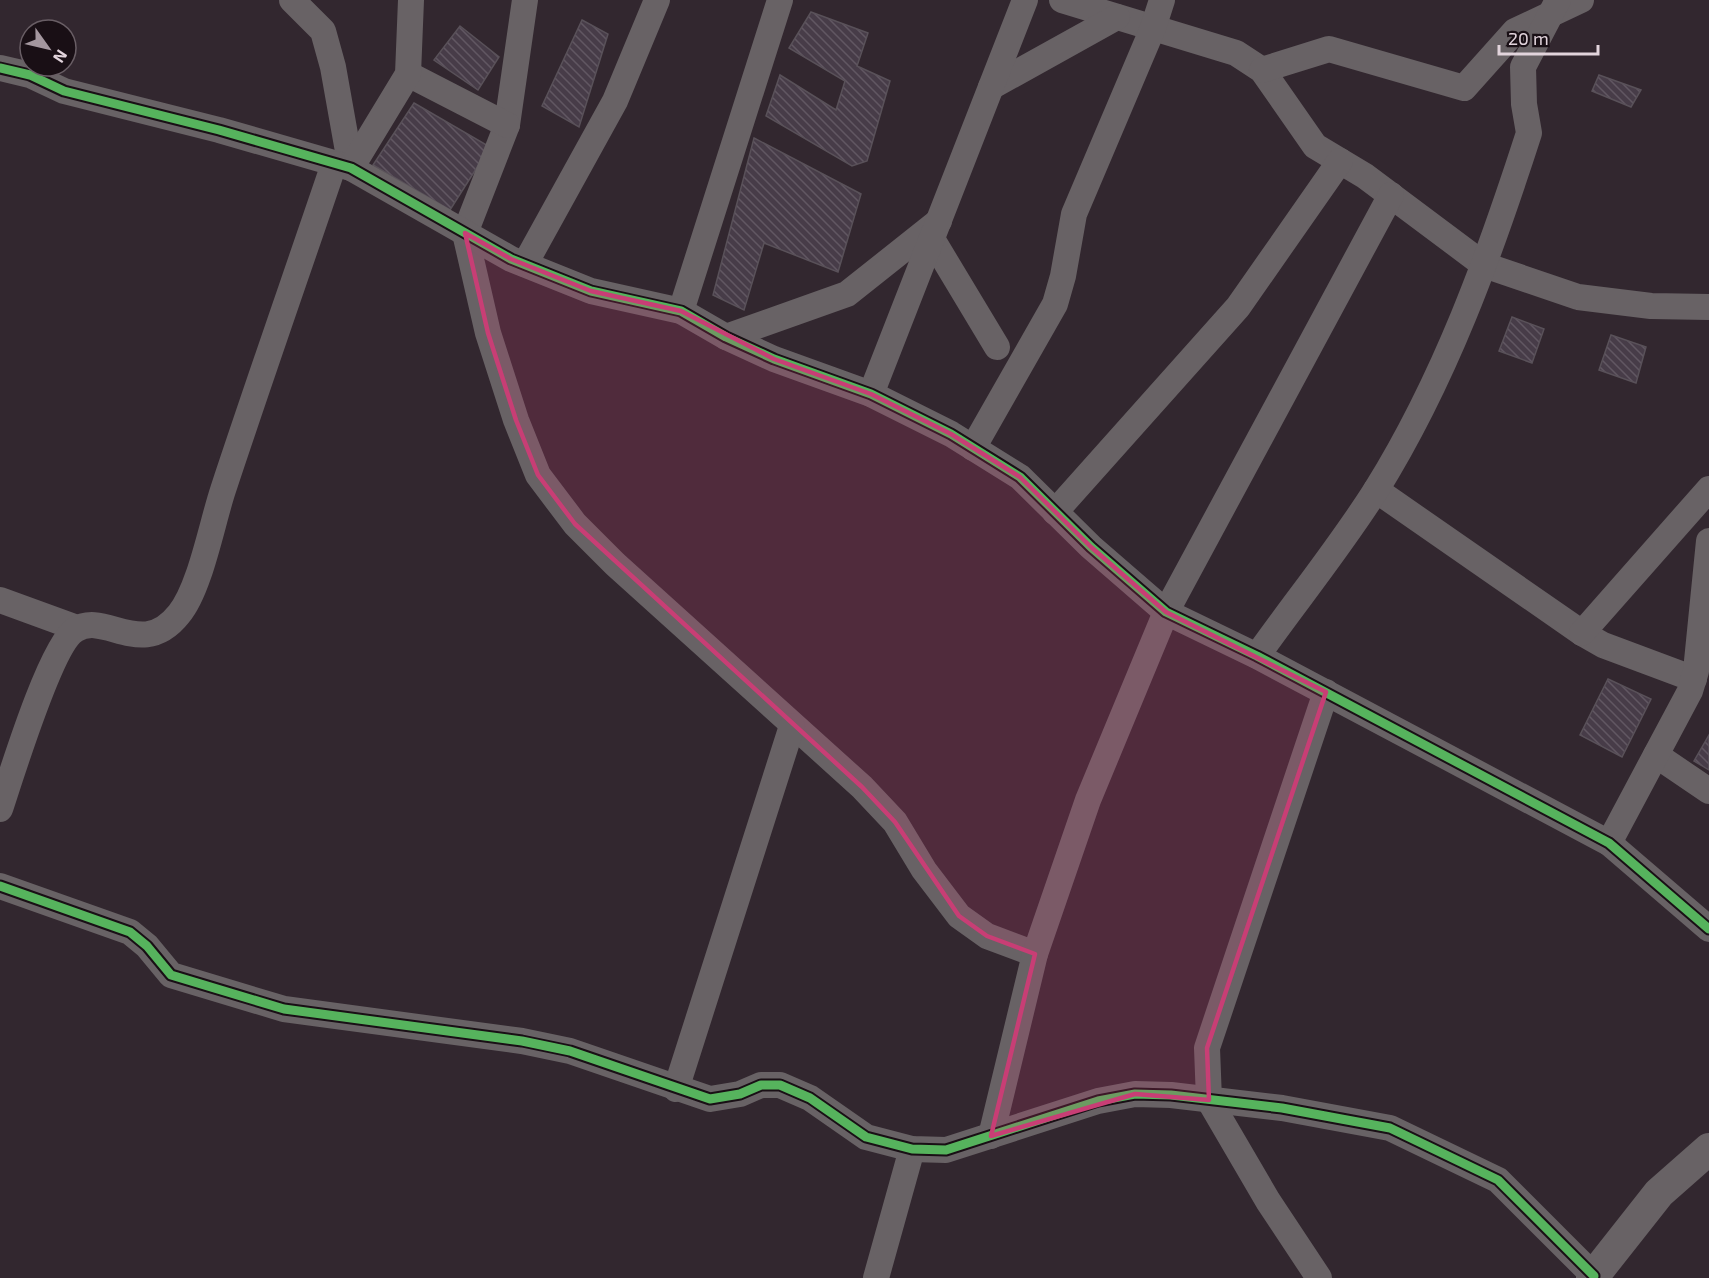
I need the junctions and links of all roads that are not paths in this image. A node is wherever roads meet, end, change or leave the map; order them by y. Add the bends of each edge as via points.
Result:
1 (292, 0) edge
2 (411, 0) edge
3 (525, 0) edge
4 (657, 0) edge
5 (780, 0) edge
6 (1025, 0) edge
7 (1062, 0) edge
8 (1162, 0) edge
9 (1581, 0) edge
10 (1554, 7) edge
11 (1117, 17) junction
12 (1153, 28) junction
13 (0, 68) edge
14 (1262, 70) junction
15 (408, 75) junction
16 (991, 87) junction
17 (507, 124) junction
18 (1340, 161) junction
19 (342, 166) junction
20 (1391, 195) junction
21 (935, 230) junction
22 (465, 233) junction
23 (525, 264) junction
24 (1484, 264) junction
25 (1709, 307) edge
26 (681, 311) junction
27 (726, 337) junction
28 (997, 347) dead end
29 (871, 394) junction
30 (973, 448) junction
31 (1709, 489) edge
32 (1376, 490) junction
33 (1055, 512) junction
34 (1709, 541) edge
35 (0, 600) edge
36 (1166, 612) junction
37 (76, 628) junction
38 (1582, 633) junction
39 (1257, 656) junction
40 (1694, 679) junction
41 (1326, 692) junction
42 (792, 726) junction
43 (1656, 755) junction
44 (1709, 791) edge
45 (0, 808) edge
46 (1609, 843) junction
47 (0, 886) edge
48 (1709, 929) edge
49 (1035, 954) junction
50 (676, 1089) junction
51 (1209, 1100) junction
52 (992, 1136) junction
53 (912, 1149) junction
54 (1709, 1149) edge
55 (1593, 1277) edge
56 (876, 1278) edge
57 (1319, 1278) edge

1 - 19 street via 323,31 333,67
2 - 15 street
3 - 17 street
4 - 23 street via 615,101
5 - 26 street
6 - 16 street
7 - 11 street
8 - 12 street
9 - 10 street
10 - 14 street via 1515,31 1464,88 1329,49
10 - 24 street via 1523,67 1529,133
11 - 12 street
11 - 16 street
12 - 14 street via 1236,53
12 - 30 street via 1074,214 1055,304
13 - 19 street via 30,75 64,91
14 - 18 street via 1314,146
15 - 17 street
15 - 19 street
16 - 21 street
17 - 22 street
18 - 20 street
18 - 33 street via 1238,307
19 - 22 street
19 - 37 street via 222,492 194,585 180,614 163,630 147,636 93,626
20 - 24 street
20 - 36 street
21 - 27 street via 847,294
21 - 28 street
21 - 29 street
22 - 23 street
22 - 42 street via 488,333 538,475 575,524 615,564
23 - 26 street via 591,291
24 - 25 street via 1578,297 1651,306
24 - 32 street via 1460,329
26 - 27 street
27 - 29 street
29 - 30 street
30 - 33 street via 1020,477
31 - 38 street
32 - 38 street
32 - 39 street
33 - 36 street
34 - 40 street
35 - 37 street
36 - 39 street
36 - 49 street via 1088,800
37 - 45 street via 65,638 36,703
38 - 40 street via 1603,645
39 - 41 street
40 - 43 street
41 - 46 street
41 - 51 street via 1207,1048
42 - 49 street via 862,787 895,822 924,870 959,916 987,936
42 - 50 street
43 - 44 street
43 - 46 street
46 - 48 street
47 - 50 street via 130,932 171,975 190,982 284,1009 570,1051
49 - 52 street
50 - 53 street via 710,1099 740,1094 761,1085 780,1085 810,1098 866,1137
51 - 52 street via 1135,1094 1098,1101
51 - 55 street via 1282,1108 1390,1128 1498,1180
51 - 57 street
52 - 53 street via 946,1150
53 - 56 street
54 - 55 street via 1659,1193

